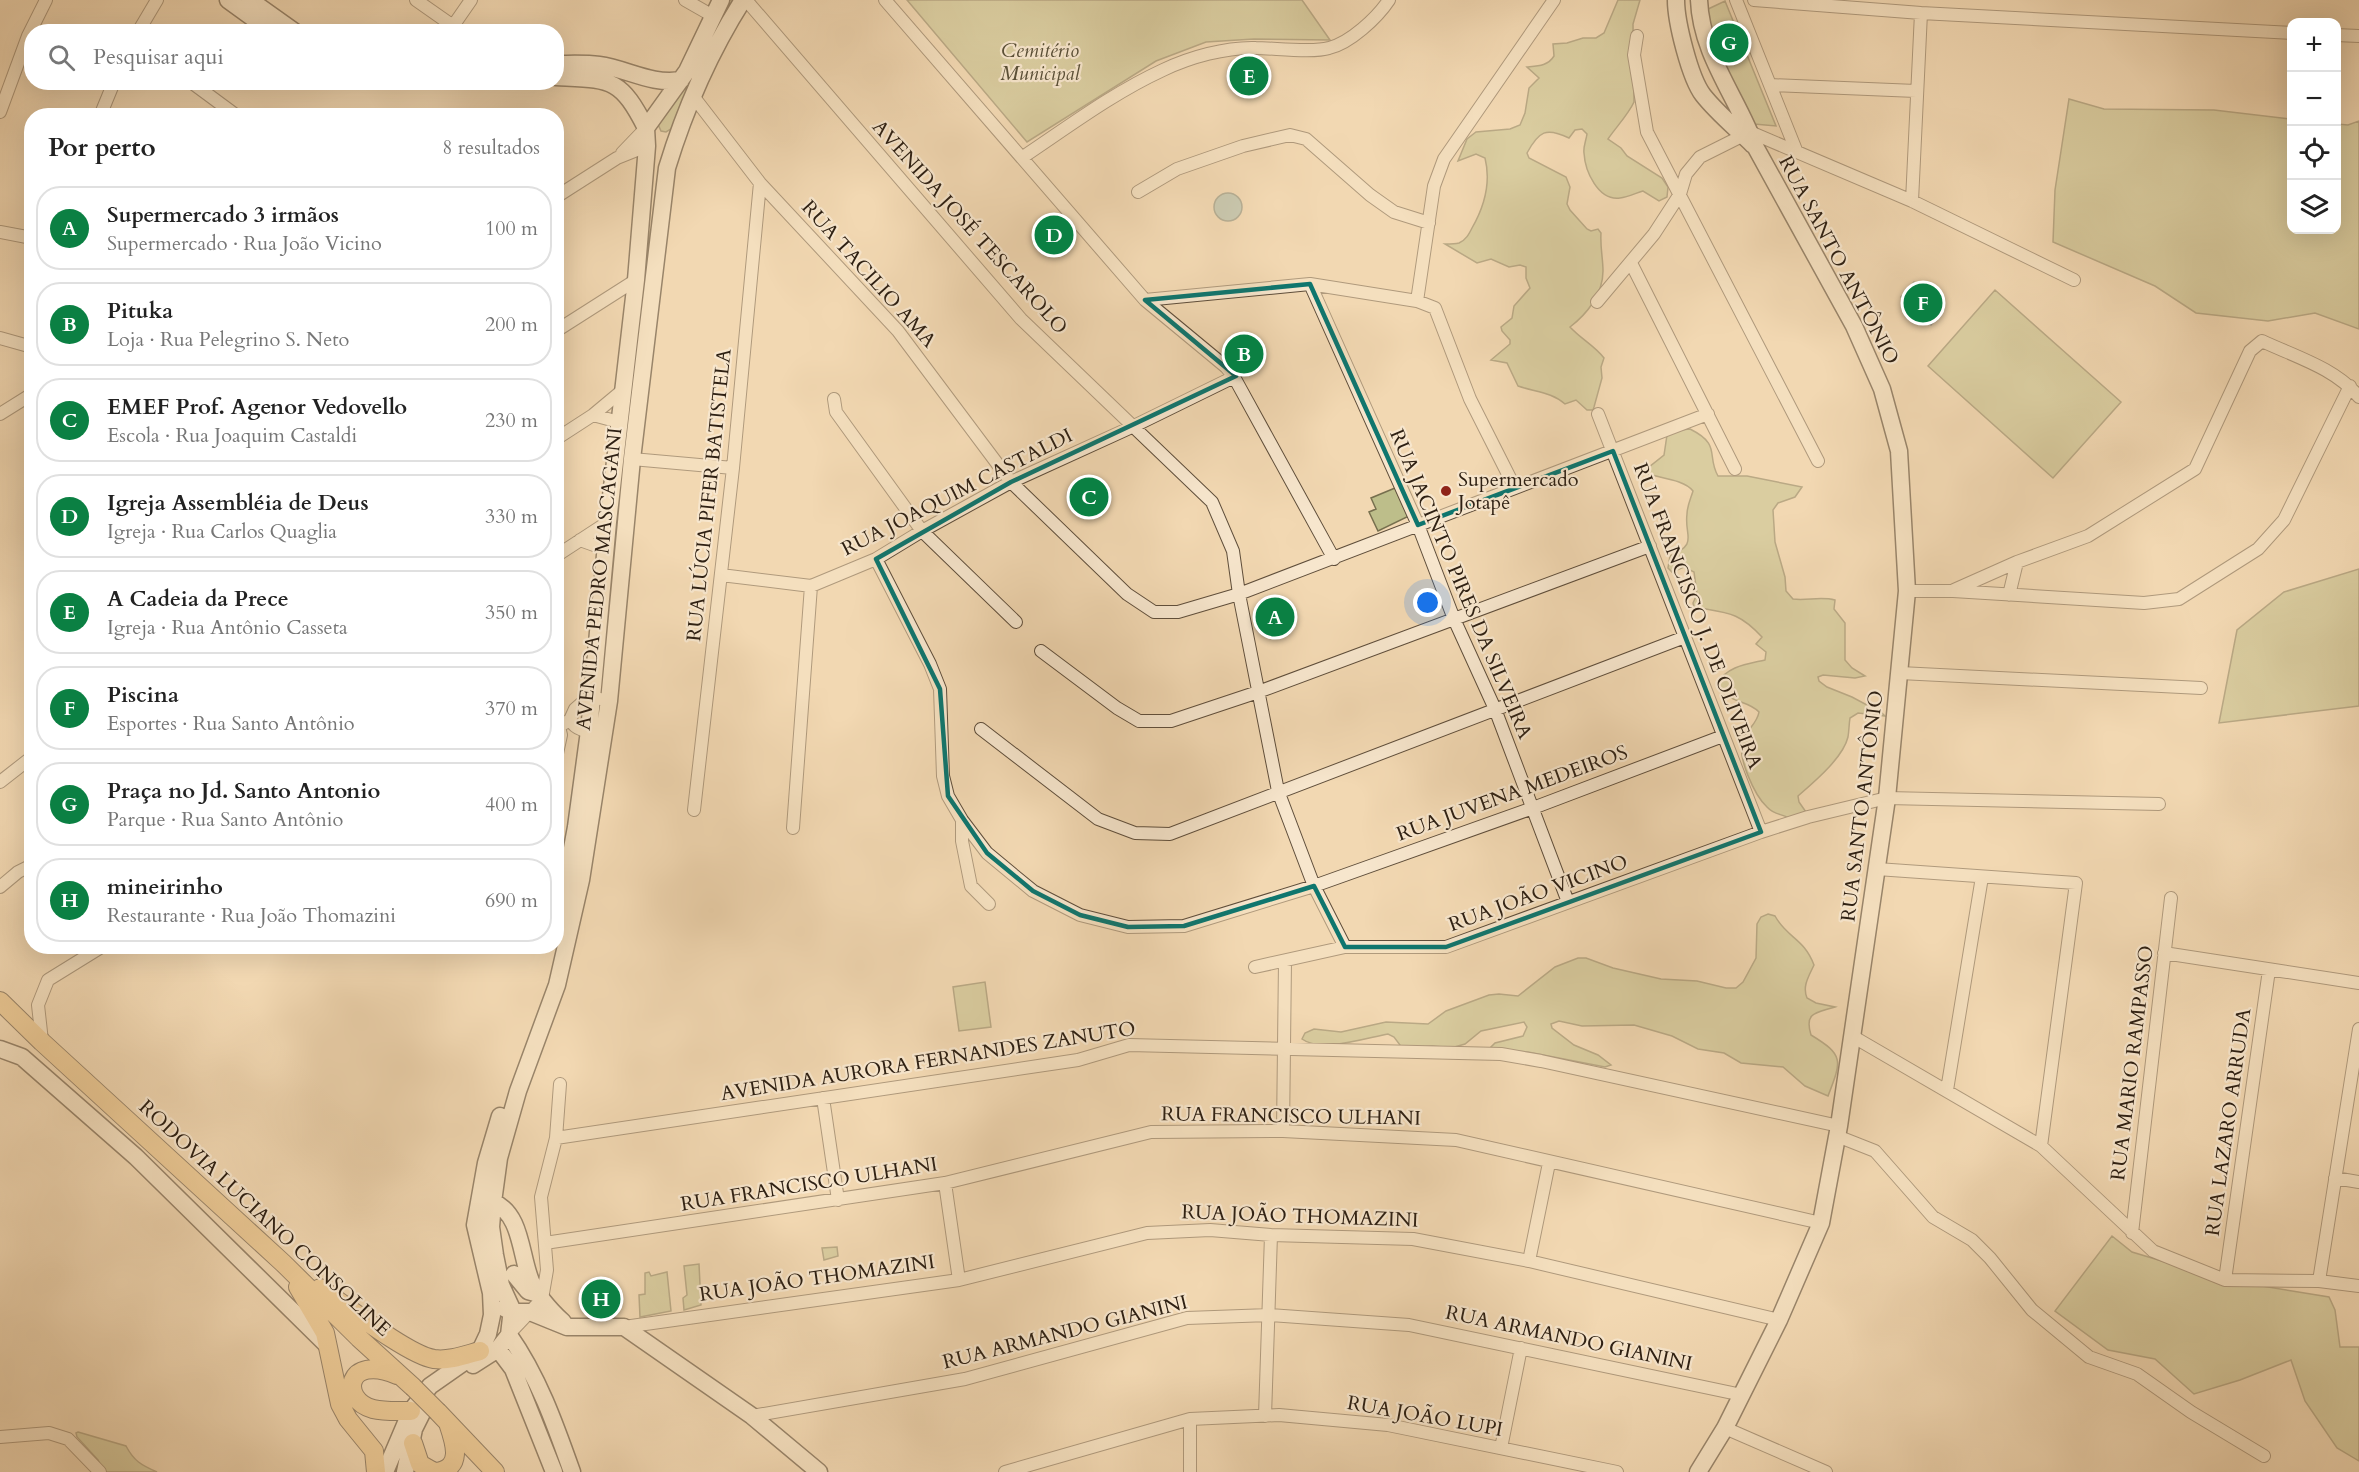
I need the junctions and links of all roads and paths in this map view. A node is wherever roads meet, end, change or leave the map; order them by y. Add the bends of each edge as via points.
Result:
1 (46, 0) edge
2 (157, 0) edge
3 (228, 0) edge
4 (251, 0) edge
5 (416, 0) edge
6 (471, 0) edge
7 (685, 0) edge
8 (721, 0) edge
9 (744, 0) edge
10 (885, 0) edge
11 (1389, 0) edge
12 (1554, 0) edge
13 (1676, 0) edge
14 (1699, 0) edge
15 (1736, 0) edge
16 (1754, 0) edge
17 (1921, 13) junction
18 (712, 16) junction
19 (34, 24) edge
20 (143, 24) edge
21 (261, 24) edge
22 (284, 24) edge
23 (447, 24) edge
24 (457, 24) edge
25 (2287, 33) edge
26 (2341, 35) edge
27 (1637, 36) dead end
28 (2359, 36) edge
29 (24, 47) edge
30 (564, 64) edge
31 (564, 78) edge
32 (681, 80) junction
33 (1770, 85) junction
34 (111, 90) edge
35 (202, 90) edge
36 (1916, 91) junction
37 (693, 96) junction
38 (103, 108) edge
39 (226, 108) edge
40 (0, 112) edge
41 (682, 121) junction
42 (646, 128) junction
43 (1750, 138) junction
44 (647, 146) junction
45 (1796, 150) junction
46 (1023, 157) junction
47 (617, 158) junction
48 (760, 183) junction
49 (564, 192) edge
50 (1138, 192) dead end
51 (1680, 194) junction
52 (1912, 201) junction
53 (1428, 224) junction
54 (0, 232) edge
55 (24, 236) edge
56 (1631, 263) junction
57 (636, 280) junction
58 (2074, 280) dead end
59 (1310, 284) junction
60 (1145, 300) junction
61 (1417, 302) junction
62 (1597, 302) dead end
63 (564, 326) edge
64 (0, 338) edge
65 (24, 345) edge
66 (1234, 377) junction
67 (2350, 386) junction
68 (623, 390) junction
69 (2359, 397) edge
70 (24, 399) edge
71 (834, 399) dead end
72 (0, 414) edge
73 (1598, 414) dead end
74 (1708, 414) junction
75 (593, 415) junction
76 (619, 422) junction
77 (1134, 426) junction
78 (564, 435) edge
79 (1612, 451) junction
80 (632, 459) junction
81 (1818, 461) dead end
82 (733, 468) junction
83 (1735, 469) dead end
84 (1011, 482) junction
85 (1515, 488) junction
86 (608, 522) junction
87 (1418, 525) junction
88 (922, 531) junction
89 (580, 540) junction
90 (1650, 546) junction
91 (605, 549) junction
92 (564, 551) edge
93 (876, 559) junction
94 (1334, 559) junction
95 (2017, 562) junction
96 (721, 575) junction
97 (811, 586) junction
98 (1907, 591) junction
99 (1953, 591) junction
100 (1239, 594) junction
101 (2009, 595) junction
102 (1454, 619) junction
103 (1016, 622) dead end
104 (1685, 637) junction
105 (1041, 651) dead end
106 (1900, 673) junction
107 (2201, 688) dead end
108 (1258, 692) junction
109 (591, 699) junction
110 (609, 701) junction
111 (1495, 709) junction
112 (564, 723) edge
113 (564, 725) edge
114 (981, 729) dead end
115 (596, 731) junction
116 (1723, 736) junction
117 (24, 763) edge
118 (0, 782) edge
119 (1278, 791) junction
120 (1887, 798) junction
121 (2159, 804) dead end
122 (1533, 808) junction
123 (694, 810) dead end
124 (962, 820) junction
125 (793, 828) dead end
126 (1761, 832) junction
127 (24, 869) edge
128 (1877, 869) junction
129 (1982, 877) junction
130 (1314, 886) junction
131 (0, 887) edge
132 (564, 891) edge
133 (2171, 898) dead end
134 (1568, 902) junction
135 (989, 904) dead end
136 (1345, 947) junction
137 (2164, 953) junction
138 (90, 954) edge
139 (552, 954) edge
140 (1285, 961) junction
141 (1255, 967) dead end
142 (2269, 970) junction
143 (2359, 983) edge
144 (0, 1001) edge
145 (2359, 1029) edge
146 (1852, 1035) junction
147 (42, 1042) junction
148 (0, 1049) edge
149 (1284, 1049) junction
150 (2355, 1081) edge
151 (560, 1084) dead end
152 (1947, 1090) junction
153 (823, 1098) junction
154 (1283, 1131) junction
155 (1838, 1131) junction
156 (556, 1138) junction
157 (2042, 1146) junction
158 (1549, 1163) junction
159 (2335, 1178) junction
160 (2359, 1182) edge
161 (945, 1183) junction
162 (838, 1200) junction
163 (485, 1206) junction
164 (1821, 1222) junction
165 (2132, 1233) junction
166 (1271, 1235) junction
167 (545, 1243) junction
168 (1529, 1261) junction
169 (283, 1263) junction
170 (514, 1274) dead end
171 (959, 1280) junction
172 (2225, 1280) junction
173 (2319, 1281) junction
174 (2359, 1286) edge
175 (491, 1293) junction
176 (540, 1297) junction
177 (512, 1312) junction
178 (530, 1312) junction
179 (1269, 1315) junction
180 (1779, 1320) junction
181 (567, 1327) junction
182 (624, 1327) junction
183 (509, 1333) junction
184 (489, 1345) junction
185 (329, 1347) junction
186 (1521, 1348) junction
187 (409, 1382) junction
188 (1742, 1395) junction
189 (411, 1411) junction
190 (752, 1416) junction
191 (1266, 1416) junction
192 (443, 1417) junction
193 (1190, 1419) junction
194 (1725, 1428) junction
195 (0, 1437) edge
196 (413, 1443) junction
197 (1501, 1448) junction
198 (2264, 1456) dead end
199 (100, 1472) edge
200 (376, 1472) edge
201 (385, 1472) edge
202 (405, 1472) edge
203 (435, 1472) edge
204 (495, 1472) edge
205 (554, 1472) edge
206 (572, 1472) edge
207 (819, 1472) edge
208 (1005, 1472) edge
209 (1190, 1472) edge
210 (1617, 1472) edge
211 (1698, 1472) edge
212 (1826, 1472) edge

1 - 19 street
2 - 20 street
3 - 21 main road
4 - 22 main road
5 - 23 street
6 - 24 street
7 - 18 street
8 - 18 main road
9 - 37 main road, AVENIDA PEDRO MASCAGANI via 714,50
9 - 77 street, AVENIDA JOSÉ TESCAROLO via 1021,319
10 - 46 street
11 - 46 street via 1354,35 1329,48 1253,48 1206,54 1163,69 1092,110
12 - 53 street via 1444,159 1434,186
13 - 43 main road, RUA SANTO ANTÔNIO via 1686,55 1701,93 1727,123
14 - 43 main road, RUA SANTO ANTÔNIO via 1710,51
15 - 33 street
16 - 17 street
17 - 25 street
17 - 36 street
18 - 32 main road
26 - 28 street
27 - 51 street via 1634,55 1647,132
29 - 40 street
30 - 32 main road via 599,65 666,82
31 - 42 main road via 609,82 627,96
32 - 42 main road
33 - 36 street
33 - 45 street
34 - 38 street
35 - 39 street
36 - 52 street
37 - 41 main road, AVENIDA PEDRO MASCAGANI
37 - 48 street, RUA TACILIO AMA
41 - 44 main road via 674,134
41 - 80 main road, AVENIDA PEDRO MASCAGANI via 668,168
42 - 44 main road, AVENIDA PEDRO MASCAGANI
42 - 47 street
43 - 45 street
43 - 51 street via 1700,157 1686,174
43 - 98 main road, RUA SANTO ANTÔNIO via 1854,326 1882,388 1899,451
44 - 47 street
44 - 57 main road, AVENIDA PEDRO MASCAGANI
45 - 52 street
46 - 60 street
47 - 49 street
48 - 82 street, RUA LÚCIA PIFER BATISTELA
48 - 84 street, RUA TACILIO AMA via 898,331
50 - 53 street via 1177,168 1290,135 1306,139 1394,212
51 - 56 street
51 - 81 street
52 - 58 street
53 - 61 street
54 - 55 street
56 - 62 street
56 - 74 street
57 - 63 street
57 - 68 main road, AVENIDA PEDRO MASCAGANI
59 - 60 street
59 - 61 street
59 - 87 street, RUA JACINTO PIRES DA SILVEIRA
60 - 66 street
61 - 85 street via 1435,308 1470,399
64 - 65 street
66 - 77 street, RUA JOAQUIM CASTALDI
66 - 94 street
67 - 69 street
67 - 95 street via 2333,373 2262,341 2250,351 2195,469 2088,536
67 - 101 street via 2284,520 2258,549 2179,599 2144,603
68 - 75 street
68 - 76 main road, AVENIDA PEDRO MASCAGANI
70 - 72 street
71 - 88 street via 836,411
73 - 79 street, RUA FRANCISCO J. DE OLIVEIRA
74 - 79 street, RUA TACILIO AMA
74 - 83 street
75 - 76 street
75 - 78 street
76 - 86 main road, AVENIDA PEDRO MASCAGANI
77 - 84 street, RUA JOAQUIM CASTALDI
77 - 100 street, AVENIDA JOSÉ TESCAROLO via 1212,502 1233,551
79 - 85 street, RUA TACILIO AMA
79 - 90 street, RUA FRANCISCO J. DE OLIVEIRA
80 - 82 street
80 - 110 main road, AVENIDA PEDRO MASCAGANI
82 - 96 street, RUA LÚCIA PIFER BATISTELA
84 - 88 street, RUA JOAQUIM CASTALDI
84 - 100 street, RUA TACILIO AMA via 1128,594 1154,612 1178,612
85 - 87 street, RUA TACILIO AMA
86 - 89 street
86 - 91 main road, AVENIDA PEDRO MASCAGANI
87 - 94 street, RUA TACILIO AMA
87 - 102 street, RUA JACINTO PIRES DA SILVEIRA
88 - 93 street, RUA JOAQUIM CASTALDI
88 - 103 street
89 - 91 street
89 - 92 street
90 - 102 street
90 - 104 street, RUA FRANCISCO J. DE OLIVEIRA
91 - 109 main road, AVENIDA PEDRO MASCAGANI
93 - 97 street, RUA JOAQUIM CASTALDI
93 - 124 street, RUA JUVENA MEDEIROS via 940,689 944,776 948,796
94 - 100 street, RUA TACILIO AMA
95 - 99 street
95 - 101 street
96 - 97 street, RUA JOAQUIM CASTALDI
96 - 123 street, RUA LÚCIA PIFER BATISTELA
97 - 125 street
98 - 99 street
98 - 106 main road, RUA SANTO ANTÔNIO
99 - 101 street
100 - 108 street
102 - 108 street
102 - 111 street, RUA JACINTO PIRES DA SILVEIRA
104 - 111 street
104 - 116 street, RUA FRANCISCO J. DE OLIVEIRA
105 - 108 street via 1139,721 1171,721
106 - 107 street
106 - 120 main road, RUA SANTO ANTÔNIO
108 - 119 street
109 - 110 street
109 - 112 street
109 - 115 main road, AVENIDA PEDRO MASCAGANI
110 - 115 main road, AVENIDA PEDRO MASCAGANI
111 - 119 street
111 - 122 street, RUA JACINTO PIRES DA SILVEIRA
113 - 115 street
114 - 119 street via 1098,819 1135,834 1170,834
115 - 132 main road, AVENIDA PEDRO MASCAGANI
115 - 163 main road, AVENIDA PEDRO MASCAGANI via 581,880 557,985 518,1091
116 - 122 street, RUA JUVENA MEDEIROS
116 - 126 street, RUA FRANCISCO J. DE OLIVEIRA
117 - 118 street
119 - 130 street
120 - 121 street, RUA JOÃO VICINO
120 - 126 street, RUA JOÃO VICINO
120 - 128 main road, RUA SANTO ANTÔNIO
122 - 130 street, RUA JUVENA MEDEIROS
122 - 134 street, RUA JACINTO PIRES DA SILVEIRA
124 - 130 street, RUA JUVENA MEDEIROS via 987,853 1033,891 1080,915 1128,927 1184,926
124 - 135 street via 971,886
126 - 134 street, RUA JOÃO VICINO
127 - 131 street
128 - 129 street
128 - 146 main road, RUA SANTO ANTÔNIO
129 - 152 street
129 - 157 street via 2076,883
130 - 136 street
133 - 137 street, RUA MARIO RAMPASSO
134 - 136 street, RUA JOÃO VICINO via 1446,947
136 - 140 street, RUA JOÃO VICINO
137 - 142 street
137 - 165 street, RUA MARIO RAMPASSO
138 - 147 street via 48,980 38,1005
139 - 163 main road, AVENIDA PEDRO MASCAGANI via 543,994 489,1152
140 - 141 street, RUA JOÃO VICINO
140 - 149 street
142 - 143 street
142 - 172 street, RUA LAZARO ARRUDA
144 - 147 main road, RODOVIA LUCIANO CONSOLINE
145 - 150 street
146 - 152 street
146 - 155 main road, RUA SANTO ANTÔNIO
147 - 169 main road, RODOVIA LUCIANO CONSOLINE
148 - 185 main road via 22,1057 136,1157
149 - 153 street, AVENIDA AURORA FERNANDES ZANUTO via 1130,1045 1078,1060
149 - 154 street
149 - 155 street, AVENIDA AURORA FERNANDES ZANUTO via 1501,1054 1541,1060
150 - 159 street
151 - 156 street
152 - 157 street
153 - 156 street, AVENIDA AURORA FERNANDES ZANUTO
153 - 162 street
154 - 158 street, RUA FRANCISCO ULHANI via 1456,1140
154 - 161 street, RUA FRANCISCO ULHANI via 1151,1132
155 - 164 main road, RUA SANTO ANTÔNIO
155 - 198 street, AVENIDA AURORA FERNANDES ZANUTO via 1875,1151 1933,1217 1972,1240 2032,1310 2089,1358 2137,1374
156 - 167 street via 541,1197
157 - 165 street
158 - 164 street, RUA FRANCISCO ULHANI
158 - 168 street
159 - 160 street
159 - 173 street
161 - 162 street, RUA FRANCISCO ULHANI
161 - 171 street
162 - 167 street, RUA FRANCISCO ULHANI
163 - 175 main road, AVENIDA PEDRO MASCAGANI via 475,1226
163 - 176 main road via 504,1207
163 - 177 main road, AVENIDA PEDRO MASCAGANI via 501,1285
164 - 180 main road, RUA SANTO ANTÔNIO
165 - 172 street via 2153,1251
166 - 168 street, RUA JOÃO THOMAZINI via 1413,1239
166 - 171 street, RUA JOÃO THOMAZINI via 1210,1230 1147,1233
166 - 179 street
167 - 176 street via 547,1270
168 - 180 street, RUA JOÃO THOMAZINI
169 - 184 main road via 425,1356 448,1359
169 - 185 main road via 319,1321
169 - 187 main road, RODOVIA LUCIANO CONSOLINE
170 - 176 main road via 528,1291
171 - 182 street, RUA JOÃO THOMAZINI
172 - 173 street
173 - 174 street
175 - 177 main road
175 - 184 main road, AVENIDA PEDRO MASCAGANI
176 - 178 street
176 - 181 main road
177 - 178 main road
177 - 183 main road, AVENIDA PEDRO MASCAGANI
178 - 181 main road
178 - 183 street
179 - 186 street, RUA ARMANDO GIANINI via 1409,1325
179 - 190 street, RUA ARMANDO GIANINI via 1187,1318 965,1379
179 - 191 street
180 - 188 main road, RUA SANTO ANTÔNIO
181 - 182 main road, RUA JOÃO THOMAZINI
182 - 190 main road
183 - 184 main road
183 - 206 main road via 554,1419
184 - 189 main road via 430,1386
184 - 196 main road via 437,1392 419,1417
184 - 205 main road via 513,1369
185 - 200 main road via 340,1404 374,1451
186 - 188 street, RUA ARMANDO GIANINI
186 - 197 street
187 - 189 main road via 380,1368 366,1369 356,1376 352,1388 356,1398 367,1407
187 - 192 main road, RODOVIA LUCIANO CONSOLINE, bridge
188 - 194 main road, RUA SANTO ANTÔNIO
189 - 201 main road
190 - 207 main road
191 - 193 street, RUA JOÃO LUPI
191 - 197 street, RUA JOÃO LUPI via 1388,1425
192 - 203 main road via 454,1442 455,1457 448,1468
192 - 204 main road, RODOVIA LUCIANO CONSOLINE
193 - 208 street, RUA JOÃO LUPI
193 - 209 street
194 - 211 main road, RUA SANTO ANTÔNIO
194 - 212 street
195 - 199 street via 49,1432 68,1439
196 - 202 main road
196 - 203 main road via 420,1464
197 - 210 street, RUA JOÃO LUPI

